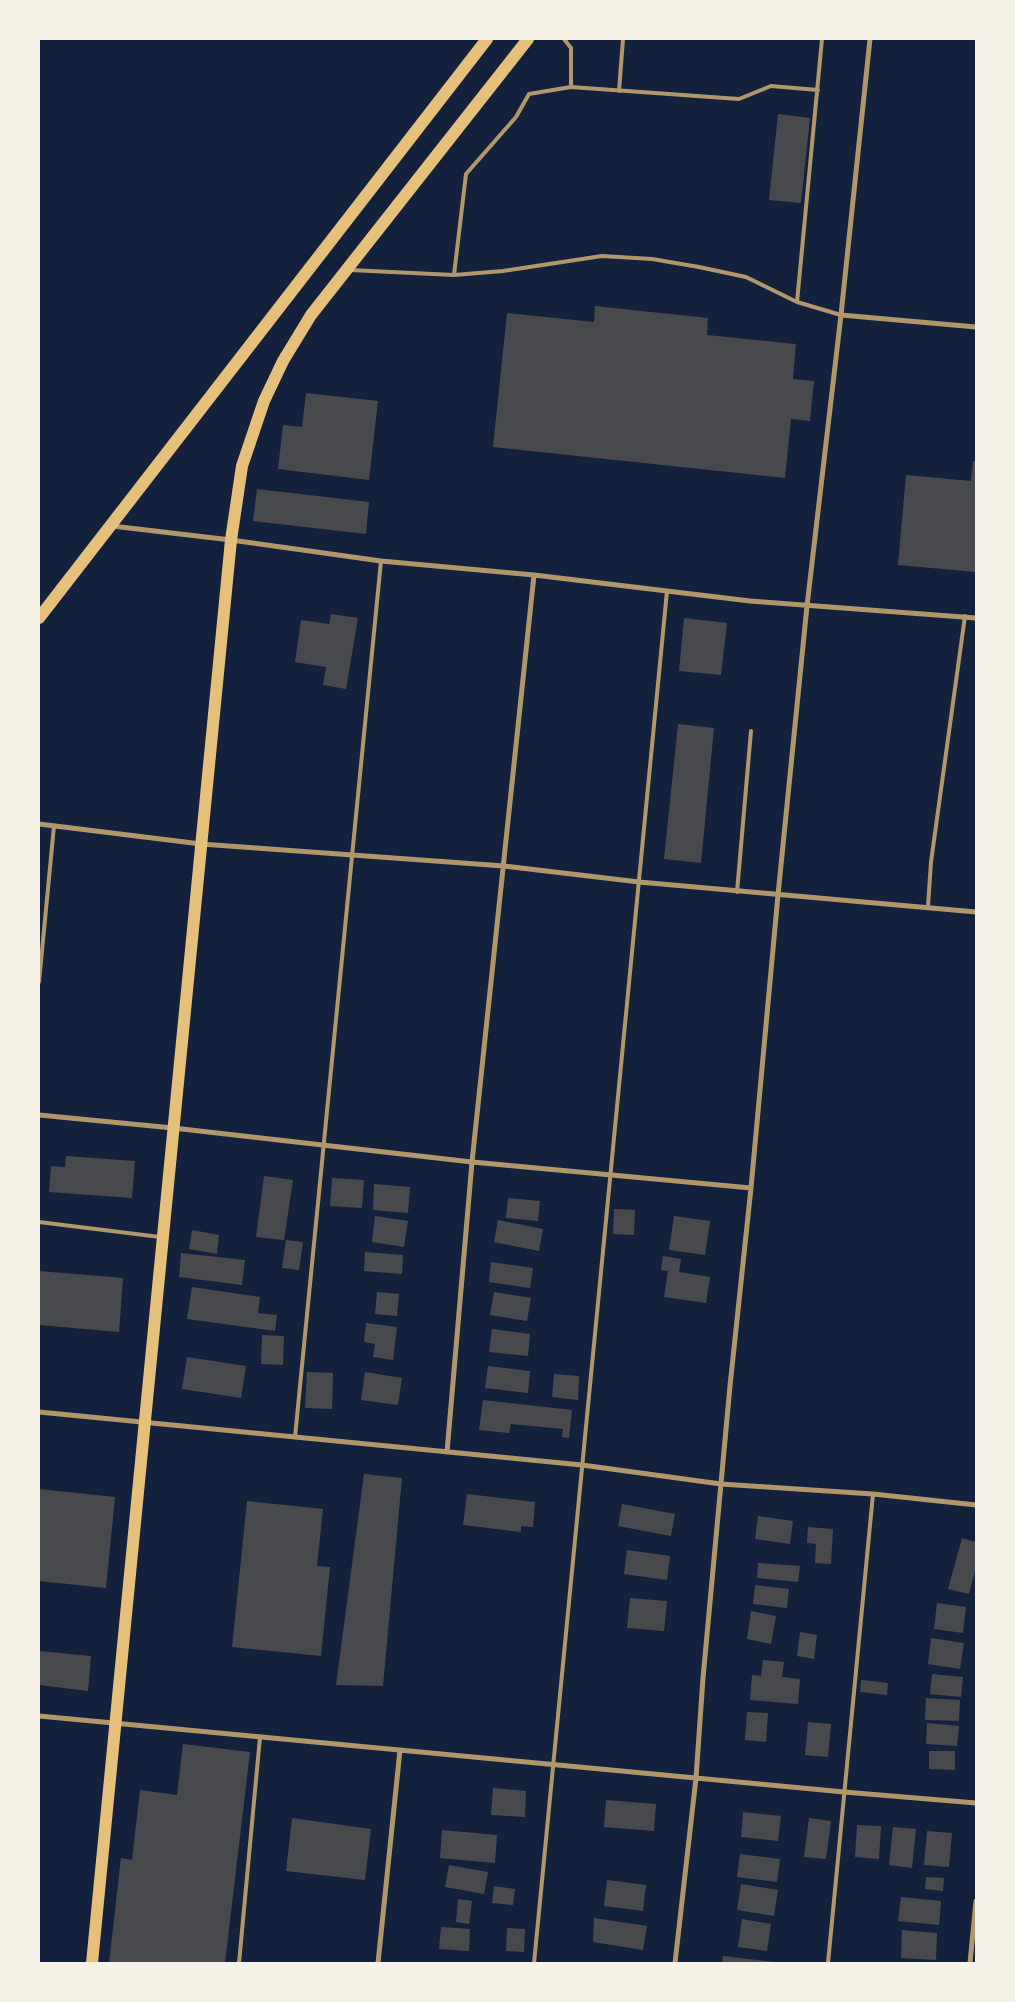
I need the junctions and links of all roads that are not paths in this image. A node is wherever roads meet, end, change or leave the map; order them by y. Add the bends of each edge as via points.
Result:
1 (487, 39) edge
2 (528, 39) edge
3 (564, 39) edge
4 (622, 39) edge
5 (822, 39) edge
6 (870, 39) edge
7 (571, 87) junction
8 (619, 90) junction
9 (818, 90) junction
10 (348, 270) junction
11 (454, 275) junction
12 (797, 302) junction
13 (841, 315) junction
14 (976, 327) edge
15 (110, 526) junction
16 (231, 540) junction
17 (381, 561) junction
18 (534, 574) junction
19 (667, 591) junction
20 (807, 606) junction
21 (965, 616) junction
22 (39, 618) edge
23 (976, 618) edge
24 (751, 731) dead end
25 (39, 824) edge
26 (54, 826) junction
27 (201, 844) junction
28 (352, 856) junction
29 (504, 866) junction
30 (639, 882) junction
31 (737, 892) junction
32 (778, 895) junction
33 (928, 906) junction
34 (976, 912) edge
35 (39, 982) edge
36 (39, 1115) edge
37 (173, 1128) junction
38 (323, 1146) junction
39 (472, 1162) junction
40 (610, 1176) junction
41 (751, 1188) junction
42 (39, 1222) edge
43 (163, 1238) junction
44 (39, 1412) edge
45 (144, 1422) junction
46 (295, 1437) junction
47 (447, 1452) junction
48 (582, 1466) junction
49 (721, 1484) junction
50 (873, 1494) junction
51 (976, 1505) edge
52 (39, 1716) edge
53 (115, 1724) junction
54 (260, 1737) junction
55 (400, 1750) junction
56 (553, 1765) junction
57 (696, 1778) junction
58 (844, 1792) junction
59 (976, 1803) edge
60 (976, 1901) edge
61 (92, 1963) edge
62 (239, 1963) edge
63 (378, 1963) edge
64 (534, 1963) edge
65 (676, 1963) edge
66 (828, 1963) edge
67 (970, 1963) edge

1 - 15 main road
2 - 10 main road
3 - 7 lane via 571,48
4 - 8 lane
5 - 9 lane
6 - 13 street
7 - 8 lane
7 - 11 lane via 529,94 516,116 466,174
8 - 9 lane via 739,99 771,86
9 - 12 lane
10 - 11 lane
10 - 16 main road via 311,315 283,361 264,401 242,466
11 - 12 lane via 602,256 652,259 746,277
12 - 13 lane
13 - 14 street
13 - 20 street
15 - 16 street
15 - 22 main road
16 - 17 street
16 - 27 main road
17 - 18 street
17 - 28 lane
18 - 19 street
18 - 29 street
19 - 20 street
19 - 30 lane
20 - 21 street
20 - 32 street
21 - 23 street
21 - 33 lane via 931,862
24 - 31 lane
25 - 26 street
26 - 27 street
26 - 35 lane
27 - 28 street
27 - 37 main road
28 - 29 street
28 - 38 lane
29 - 30 street
29 - 39 street
30 - 31 street
30 - 40 lane
31 - 32 street
32 - 33 street
32 - 41 street
33 - 34 street
36 - 37 street
37 - 38 street
37 - 43 main road
38 - 39 street
38 - 46 lane
39 - 40 street
39 - 47 street
40 - 41 street
40 - 48 lane
41 - 49 street
42 - 43 lane
43 - 45 main road
44 - 45 street
45 - 46 street
45 - 53 main road
46 - 47 street
47 - 48 street
48 - 49 street
48 - 56 lane
49 - 50 street
49 - 57 street
50 - 51 street
50 - 58 lane
52 - 53 street
53 - 54 street
53 - 61 main road
54 - 55 street
54 - 62 lane
55 - 56 street
55 - 63 street
56 - 57 street
56 - 64 lane
57 - 58 street
57 - 65 street
58 - 59 street
58 - 66 lane
60 - 67 street

